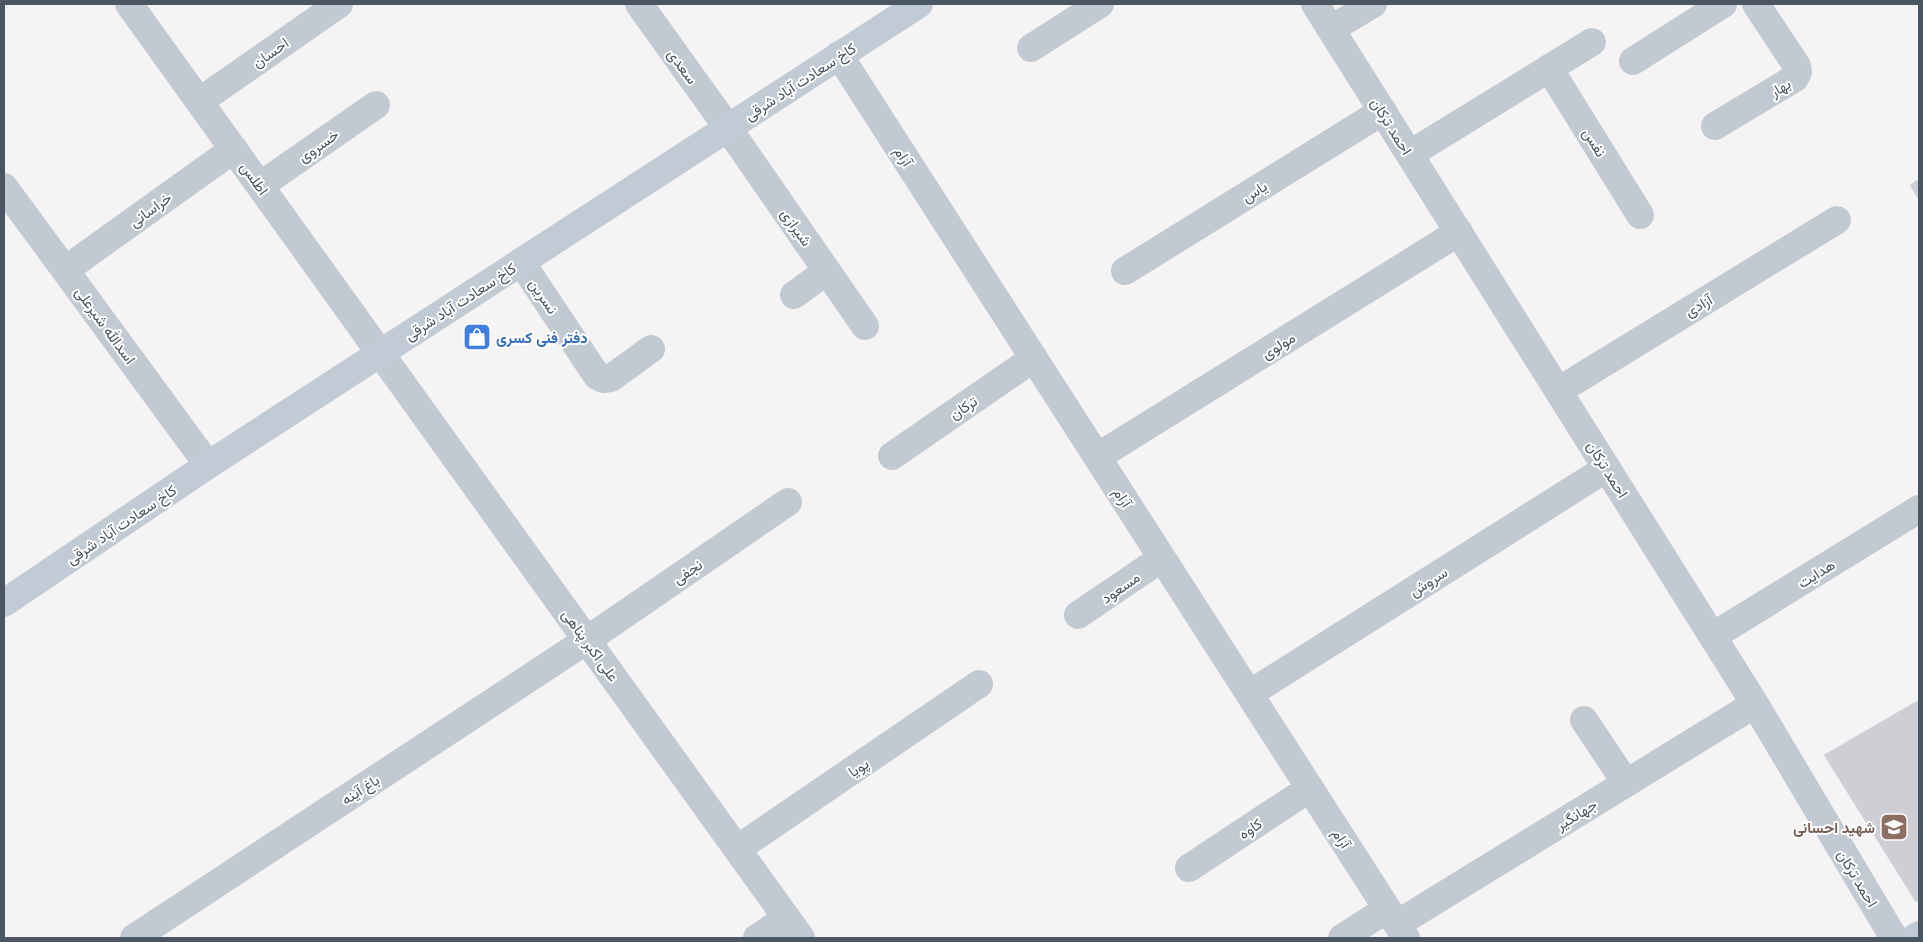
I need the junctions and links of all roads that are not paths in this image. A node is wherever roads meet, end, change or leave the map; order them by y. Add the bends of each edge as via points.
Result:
1 (129, 4) edge
2 (340, 4) edge
3 (639, 4) edge
4 (919, 4) edge
5 (1100, 4) edge
6 (1315, 4) edge
7 (1373, 4) edge
8 (1722, 4) edge
9 (1756, 4) edge
10 (1331, 29) junction
11 (1592, 42) dead end
12 (1032, 48) dead end
13 (839, 55) junction
14 (1633, 62) dead end
15 (1549, 68) junction
16 (200, 101) junction
17 (376, 105) dead end
18 (1383, 111) junction
19 (1715, 126) dead end
20 (728, 128) junction
21 (234, 149) junction
22 (1410, 154) junction
23 (261, 185) junction
24 (9, 203) edge
25 (1640, 215) dead end
26 (1837, 220) dead end
27 (1458, 232) junction
28 (521, 262) junction
29 (65, 270) junction
30 (827, 271) junction
31 (1125, 271) dead end
32 (794, 295) dead end
33 (866, 326) dead end
34 (651, 349) dead end
35 (381, 353) junction
36 (1034, 358) junction
37 (1558, 390) junction
38 (892, 456) dead end
39 (1097, 457) junction
40 (208, 465) junction
41 (1607, 468) junction
42 (788, 502) dead end
43 (1919, 509) edge
44 (1162, 558) junction
45 (4, 603) edge
46 (1078, 615) dead end
47 (1712, 636) junction
48 (587, 640) junction
49 (979, 684) dead end
50 (1249, 694) junction
51 (1755, 704) junction
52 (1584, 720) dead end
53 (1626, 783) junction
54 (1310, 788) junction
55 (737, 849) junction
56 (1189, 868) dead end
57 (1397, 924) edge
58 (794, 928) edge
59 (1919, 935) edge
60 (134, 938) edge
61 (757, 938) edge
62 (1342, 938) edge
63 (1894, 938) edge
64 (1914, 938) edge

1 - 16 street, اطلس
2 - 16 street, احسان
3 - 20 street, سعدی
4 - 13 street, کاخ سعادت آباد شرقی
5 - 12 street
6 - 10 street, احمد ترکان
7 - 10 street
8 - 14 street
9 - 19 street, بهار via 1798,72 1795,78
10 - 18 street, احمد ترکان
11 - 15 street
13 - 20 street, کاخ سعادت آباد شرقی
13 - 36 street, آرام
15 - 22 street
15 - 25 street, نفس
16 - 21 street, اطلس
17 - 23 street, خسروی
18 - 22 street, احمد ترکان
18 - 31 street, یاس
20 - 28 street, کاخ سعادت آباد شرقی
20 - 30 street, شیرازی
21 - 23 street, اطلس
21 - 29 street, خراسانی
22 - 27 street, احمد ترکان
23 - 35 street, اطلس
24 - 29 street, اسدالله شیرعلی
26 - 37 street, آزادی
27 - 37 street, احمد ترکان
27 - 39 street, مولوی
28 - 34 street, نسرین via 597,376 611,378
28 - 35 street, کاخ سعادت آباد شرقی
29 - 40 street, اسدالله شیرعلی
30 - 32 street
30 - 33 street, شیرازی
35 - 40 street, کاخ سعادت آباد شرقی
35 - 48 street, علی اکبر پناهی
36 - 38 street, ترکان
36 - 39 street, آرام
37 - 41 street, احمد ترکان
39 - 44 street, آرام
40 - 45 street, کاخ سعادت آباد شرقی
41 - 47 street, احمد ترکان
41 - 50 street, سروش
42 - 48 street, نجفی
43 - 47 street, هدایت
44 - 46 street, مسعود
44 - 50 street, آرام
47 - 51 street, احمد ترکان
48 - 55 street, علی اکبر پناهی
48 - 60 street, باغ آینه
49 - 55 street, پویا
50 - 54 street, آرام
51 - 53 street, جهانگیر
51 - 63 street, احمد ترکان
52 - 53 street
53 - 57 street, جهانگیر
54 - 56 street, کاوه
54 - 57 street, آرام
55 - 58 street, علی اکبر پناهی
57 - 62 street, جهانگیر
58 - 61 street
59 - 64 street

